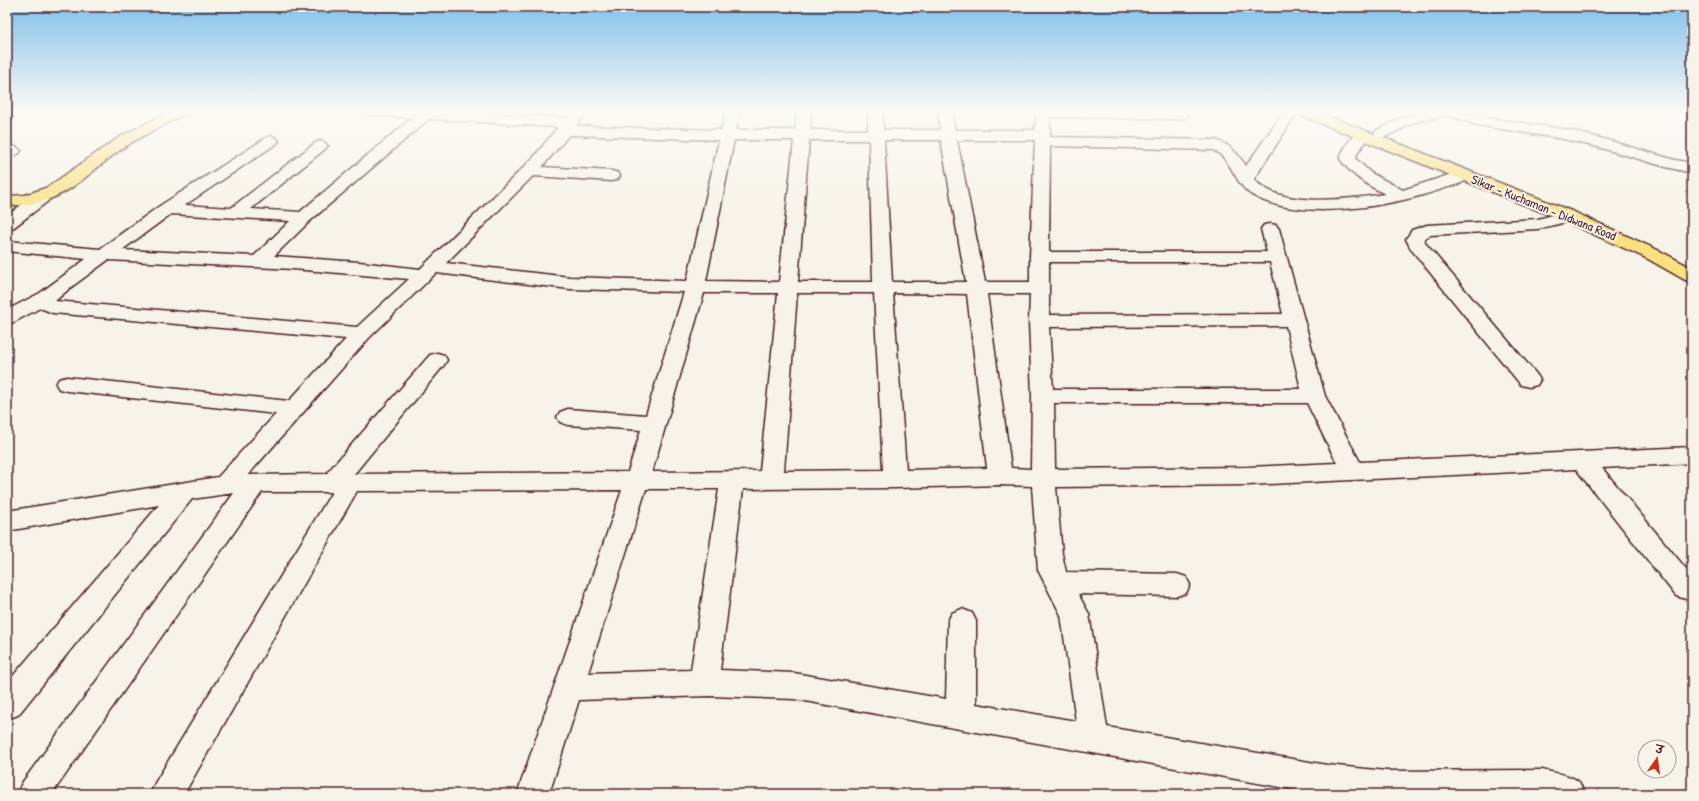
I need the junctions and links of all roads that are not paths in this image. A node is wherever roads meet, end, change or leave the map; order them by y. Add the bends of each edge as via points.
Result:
1 (112, 148) edge
2 (260, 148) edge
3 (317, 148) edge
4 (384, 148) edge
5 (548, 148) edge
6 (724, 148) edge
7 (802, 148) edge
8 (877, 148) edge
9 (950, 148) edge
10 (1042, 148) edge
11 (1223, 148) edge
12 (1266, 148) edge
13 (1353, 148) edge
14 (1397, 148) edge
15 (1422, 148) edge
16 (1620, 148) edge
17 (1692, 168) edge
18 (529, 171) junction
19 (1464, 175) junction
20 (612, 176) dead end
21 (1246, 178) junction
22 (1402, 196) junction
23 (42, 197) junction
24 (7, 201) edge
25 (167, 209) junction
26 (234, 214) junction
27 (1568, 216) junction
28 (304, 217) junction
29 (7, 224) edge
30 (1270, 229) dead end
31 (7, 246) edge
32 (106, 255) junction
33 (1277, 257) junction
34 (1039, 258) junction
35 (259, 262) junction
36 (1692, 262) edge
37 (428, 271) junction
38 (1692, 276) edge
39 (976, 286) junction
40 (695, 287) junction
41 (789, 288) junction
42 (882, 288) junction
43 (1039, 288) junction
44 (47, 297) junction
45 (7, 318) edge
46 (1295, 320) junction
47 (1039, 321) junction
48 (362, 334) junction
49 (437, 360) dead end
50 (1529, 380) dead end
51 (67, 384) dead end
52 (1042, 396) junction
53 (1314, 396) junction
54 (294, 409) junction
55 (568, 417) dead end
56 (655, 423) junction
57 (1688, 460) edge
58 (1583, 461) junction
59 (1353, 472) junction
60 (1000, 476) junction
61 (1042, 478) junction
62 (895, 479) junction
63 (732, 480) junction
64 (771, 480) junction
65 (637, 481) junction
66 (255, 483) junction
67 (341, 483) junction
68 (225, 485) junction
69 (185, 491) junction
70 (7, 521) edge
71 (1057, 583) junction
72 (1177, 585) dead end
73 (1686, 588) dead end
74 (962, 621) dead end
75 (703, 684) junction
76 (569, 687) junction
77 (7, 705) edge
78 (961, 716) junction
79 (1094, 739) junction
80 (1417, 790) edge
81 (33, 794) edge
82 (166, 794) edge
83 (533, 794) edge
84 (1568, 794) edge

1 - 23 main road via 69,182
2 - 25 street
3 - 26 street
4 - 28 street
5 - 18 street
6 - 40 street
7 - 41 street
8 - 42 street
9 - 39 street
10 - 34 street
11 - 21 street
12 - 21 street
13 - 22 street via 1348,159 1354,168 1366,178
14 - 19 main road, Sikar - Kuchaman - Didwana Road
15 - 36 main road, Sikar - Kuchaman - Didwana Road via 1570,205 1624,228
16 - 17 street
18 - 20 street
18 - 37 street
19 - 22 street
19 - 27 main road, Sikar - Kuchaman - Didwana Road
21 - 22 street via 1255,190 1289,202 1366,202
23 - 24 main road
23 - 29 street
25 - 26 street
25 - 32 street
26 - 28 street
27 - 38 main road, Sikar - Kuchaman - Didwana Road via 1654,255
27 - 50 street via 1538,224 1427,230 1418,234 1415,239 1417,245
28 - 35 street
30 - 33 street
31 - 32 street
32 - 35 street
32 - 44 street
33 - 34 street
33 - 46 street
34 - 43 street
35 - 37 street
37 - 40 street via 570,283
37 - 48 street
39 - 42 street
39 - 43 street
39 - 60 street
40 - 41 street
40 - 56 street
41 - 42 street
41 - 64 street
42 - 62 street
43 - 47 street
44 - 45 street
44 - 48 street via 45,303 53,306
46 - 47 street
46 - 53 street
47 - 52 street
48 - 54 street
49 - 67 street
51 - 54 street
52 - 53 street
52 - 61 street
53 - 59 street
54 - 68 street
55 - 56 street
56 - 65 street
57 - 58 street
58 - 59 street
58 - 73 street
59 - 61 street
60 - 61 street
60 - 62 street
61 - 71 street via 1051,570
62 - 64 street
63 - 64 street
63 - 65 street
63 - 75 street
65 - 67 street
65 - 76 street
66 - 67 street
66 - 68 street
66 - 81 street
67 - 82 street
68 - 69 street
69 - 70 street
69 - 77 street
71 - 72 street
71 - 79 street via 1075,614
74 - 78 street
75 - 76 street
75 - 78 street via 761,683 794,686
76 - 83 street
78 - 79 street
79 - 80 street via 1328,780
80 - 84 street via 1542,786

